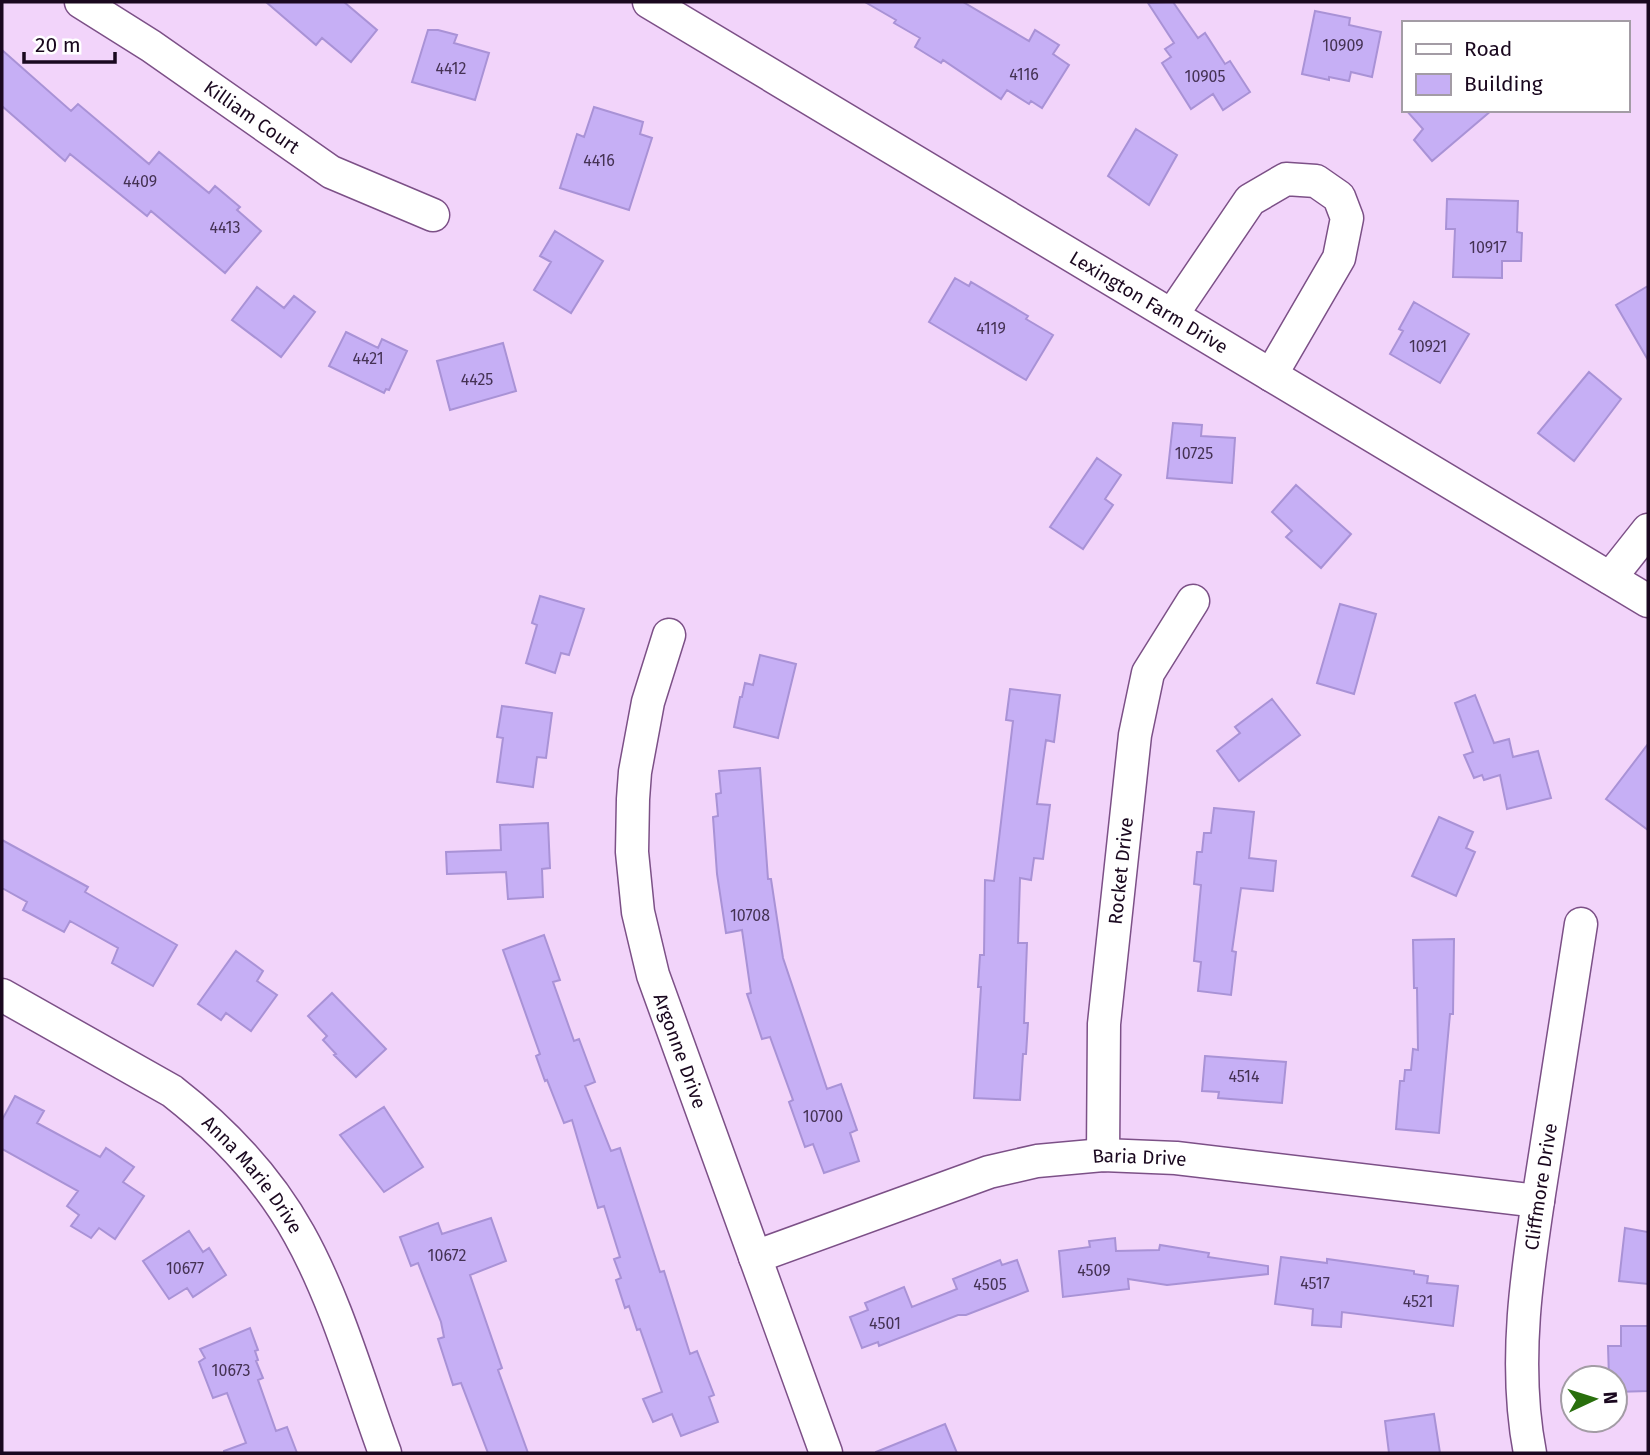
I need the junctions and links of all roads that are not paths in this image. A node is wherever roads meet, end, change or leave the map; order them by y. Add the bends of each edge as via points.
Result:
1 (80, 2) edge
2 (649, 2) edge
3 (433, 215) dead end
4 (1172, 315) junction
5 (1270, 375) junction
6 (1648, 530) edge
7 (1610, 578) junction
8 (1193, 601) dead end
9 (1648, 601) edge
10 (668, 635) dead end
11 (1581, 924) dead end
12 (2, 995) edge
13 (1103, 1155) junction
14 (1538, 1201) junction
15 (755, 1257) junction
16 (385, 1453) edge
17 (826, 1453) edge
18 (1530, 1453) edge

1 - 3 street, Killiam Court via 331,172
2 - 4 street, Lexington Farm Drive
4 - 5 street, Lexington Farm Drive
4 - 5 street via 1250,200 1286,179 1316,181 1339,197 1347,218 1339,258
5 - 7 street, Lexington Farm Drive
6 - 7 street
7 - 9 street, Lexington Farm Drive
8 - 13 street, Rocket Drive via 1148,673 1135,735 1104,1024
10 - 15 street, Argonne Drive via 648,702 635,772 632,852 638,912 653,975
11 - 14 street, Cliffmore Drive
12 - 16 street, Anna Marie Drive via 172,1091 241,1153 281,1205 317,1271
13 - 14 street, Baria Drive via 1176,1158
13 - 15 street, Baria Drive via 1037,1161 989,1172
14 - 18 street, Cliffmore Drive via 1522,1379
15 - 17 street, Argonne Drive

